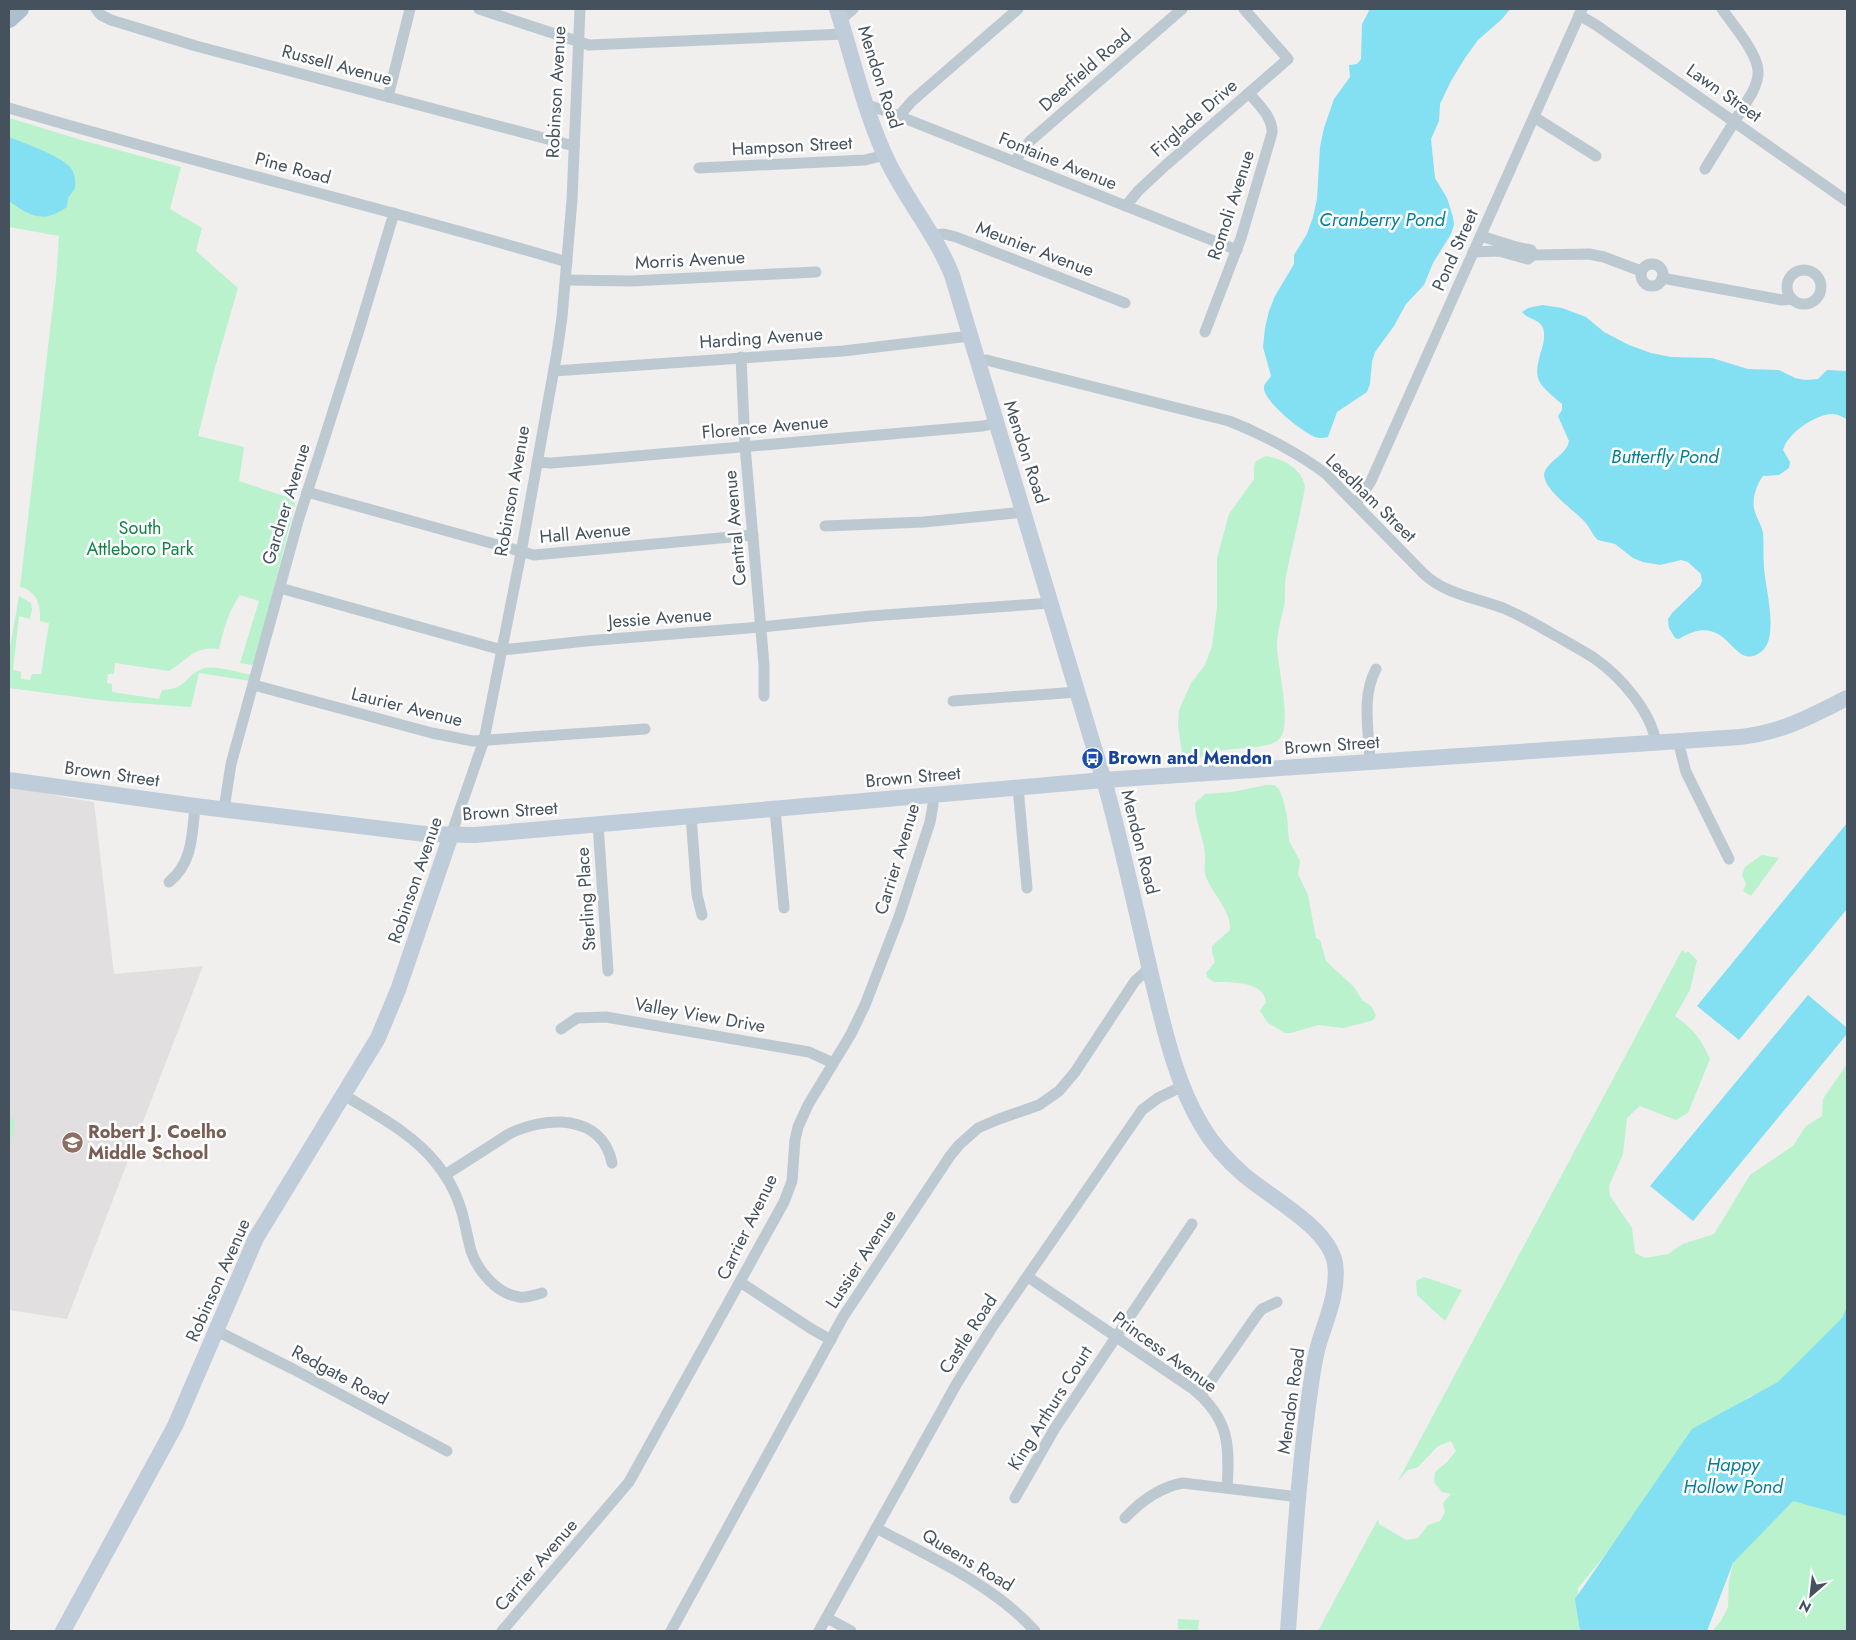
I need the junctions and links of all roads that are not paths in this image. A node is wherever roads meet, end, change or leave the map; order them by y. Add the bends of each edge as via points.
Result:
1 (20, 9) edge
2 (96, 9) edge
3 (410, 9) edge
4 (479, 9) edge
5 (580, 9) edge
6 (854, 9) edge
7 (1018, 9) edge
8 (1182, 9) edge
9 (1244, 9) edge
10 (1722, 9) edge
11 (1580, 12) edge
12 (9, 19) edge
13 (840, 21) edge
14 (579, 41) junction
15 (1249, 93) junction
16 (388, 97) junction
17 (867, 105) junction
18 (9, 108) edge
19 (899, 116) junction
20 (1534, 117) junction
21 (1734, 121) junction
22 (574, 146) junction
23 (885, 156) junction
24 (1596, 156) dead end
25 (1014, 162) junction
26 (699, 168) dead end
27 (1705, 169) dead end
28 (1847, 201) edge
29 (1126, 206) junction
30 (394, 213) junction
31 (932, 235) junction
32 (1481, 236) junction
33 (1237, 250) junction
34 (1474, 252) junction
35 (1534, 256) junction
36 (567, 262) junction
37 (816, 272) dead end
38 (566, 280) junction
39 (1792, 299) dead end
40 (1125, 303) dead end
41 (1205, 332) dead end
42 (970, 336) junction
43 (741, 357) junction
44 (978, 362) junction
45 (554, 371) junction
46 (996, 423) junction
47 (745, 446) junction
48 (538, 462) junction
49 (307, 492) junction
50 (1356, 504) junction
51 (1024, 512) junction
52 (825, 526) dead end
53 (754, 535) junction
54 (521, 553) junction
55 (280, 588) junction
56 (1051, 603) junction
57 (761, 628) junction
58 (502, 650) junction
59 (1376, 669) dead end
60 (254, 685) junction
61 (1078, 692) junction
62 (764, 696) dead end
63 (1847, 698) edge
64 (953, 701) dead end
65 (645, 729) dead end
66 (484, 740) junction
67 (1678, 741) junction
68 (1656, 743) junction
69 (1370, 762) junction
70 (9, 780) edge
71 (1104, 780) junction
72 (1018, 787) junction
73 (933, 795) junction
74 (195, 806) junction
75 (224, 809) junction
76 (775, 809) junction
77 (691, 816) junction
78 (598, 824) junction
79 (451, 835) junction
80 (1730, 859) dead end
81 (170, 882) dead end
82 (1027, 888) dead end
83 (784, 908) dead end
84 (702, 915) dead end
85 (1150, 970) junction
86 (608, 971) dead end
87 (561, 1029) dead end
88 (834, 1063) junction
89 (1183, 1086) junction
90 (344, 1095) junction
91 (612, 1163) dead end
92 (445, 1175) junction
93 (1192, 1224) dead end
94 (1028, 1277) junction
95 (740, 1282) junction
96 (542, 1293) dead end
97 (1277, 1302) dead end
98 (216, 1331) junction
99 (1116, 1337) junction
100 (831, 1340) junction
101 (1201, 1395) junction
102 (447, 1451) dead end
103 (1227, 1488) junction
104 (1298, 1497) junction
105 (1015, 1498) dead end
106 (1125, 1518) dead end
107 (876, 1528) junction
108 (827, 1618) junction
109 (63, 1631) edge
110 (502, 1631) edge
111 (671, 1631) edge
112 (819, 1631) edge
113 (851, 1631) edge
114 (1035, 1631) edge
115 (1288, 1631) edge

1 - 12 main road
2 - 16 street, Russell Avenue via 110,20 196,46
3 - 16 street
4 - 14 street
5 - 14 street, Robinson Avenue
6 - 13 street
7 - 19 street
8 - 25 street, Deerfield Road via 1030,141
9 - 15 street, Firglade Drive via 1288,59
10 - 21 street via 1753,55 1758,70 1756,86
11 - 20 street, Pond Street
11 - 21 street, Lawn Street
13 - 14 street via 589,45
13 - 17 street, Mendon Road
14 - 22 street, Robinson Avenue
15 - 29 street, Firglade Drive via 1141,188
15 - 33 street, Romoli Avenue via 1269,119 1272,129
16 - 22 street, Russell Avenue
17 - 19 street, Fontaine Avenue
17 - 23 street, Mendon Road
18 - 30 street, Pine Road
19 - 25 street, Fontaine Avenue
20 - 24 street
20 - 32 street, Pond Street
21 - 27 street
21 - 28 street, Lawn Street
22 - 36 street, Robinson Avenue
23 - 26 street, Hampson Street via 865,160
23 - 31 street, Mendon Road
25 - 29 street, Fontaine Avenue
29 - 33 street, Fontaine Avenue
30 - 36 street, Pine Road
30 - 49 street, Gardner Avenue
31 - 40 street, Meunier Avenue via 956,237
31 - 42 street, Mendon Road via 948,266
32 - 34 street, Pond Street
32 - 35 street via 1531,250
33 - 41 street, Romoli Avenue
34 - 35 street via 1499,251 1528,258
34 - 50 street, Pond Street via 1371,481
35 - 39 street via 1589,254 1641,271 1641,278 1648,286 1655,286 1662,278 1782,300
36 - 38 street, Robinson Avenue
37 - 38 street, Morris Avenue via 630,281
38 - 45 street, Robinson Avenue
42 - 43 street, Harding Avenue via 843,351
42 - 44 street, Mendon Road
43 - 45 street, Harding Avenue
43 - 47 street, Central Avenue
44 - 46 street, Mendon Road
44 - 50 street, Leedham Street via 987,360 1229,422 1314,465
45 - 48 street, Robinson Avenue
46 - 47 street, Florence Avenue
46 - 51 street, Mendon Road
47 - 48 street, Florence Avenue
47 - 53 street, Central Avenue
48 - 54 street, Robinson Avenue
49 - 54 street, Hall Avenue
49 - 55 street, Gardner Avenue
50 - 68 street, Leedham Street via 1435,584 1516,614 1602,664 1648,716
51 - 52 street via 924,522
51 - 56 street, Mendon Road
53 - 54 street, Hall Avenue via 534,555
53 - 57 street, Central Avenue
54 - 58 street, Robinson Avenue
55 - 58 street, Jessie Avenue
55 - 60 street, Gardner Avenue
56 - 57 street, Jessie Avenue via 881,615
56 - 61 street, Mendon Road
57 - 58 street, Jessie Avenue
57 - 62 street, Central Avenue
58 - 66 street, Robinson Avenue
59 - 69 street via 1367,696
60 - 66 street, Laurier Avenue via 432,733
60 - 75 street, Gardner Avenue via 232,764
61 - 64 street
61 - 71 street, Mendon Road
63 - 67 street, Brown Street via 1793,725 1768,733
65 - 66 street, Laurier Avenue
66 - 79 street, Robinson Avenue
67 - 68 street, Brown Street
67 - 80 street via 1686,772
68 - 69 street, Brown Street
69 - 71 street, Brown Street
70 - 74 street, Brown Street
71 - 72 street, Brown Street
71 - 85 street, Mendon Road
72 - 73 street, Brown Street
72 - 82 street
73 - 76 street, Brown Street
73 - 88 street, Carrier Avenue via 932,814 899,917 858,1020
74 - 75 street, Brown Street
74 - 81 street via 187,859 180,873
75 - 79 street, Brown Street
76 - 77 street, Brown Street
76 - 83 street
77 - 78 street, Brown Street
77 - 84 street
78 - 79 street, Brown Street
78 - 86 street, Sterling Place
79 - 90 street, Robinson Avenue via 392,1007 371,1051
85 - 89 street, Mendon Road
85 - 100 street, Lussier Avenue via 1136,982 1059,1091 1039,1105 989,1122 960,1145 856,1296
87 - 88 street, Valley View Drive via 577,1018 606,1017 809,1052
88 - 95 street, Carrier Avenue via 798,1127 788,1192
89 - 94 street, Castle Road via 1167,1092 1142,1110
89 - 104 street, Mendon Road via 1200,1122 1219,1150 1243,1174 1316,1230 1332,1253 1336,1286 1313,1370
90 - 92 street via 414,1140
90 - 98 street, Robinson Avenue via 256,1238
91 - 92 street via 608,1149 591,1131 572,1124 542,1122 509,1134
92 - 96 street via 459,1204 472,1252 484,1274 510,1294 526,1297
93 - 99 street, King Arthurs Court
94 - 99 street, Princess Avenue
94 - 107 street, Castle Road via 957,1383
95 - 100 street
95 - 110 street, Carrier Avenue via 629,1482
97 - 101 street via 1257,1315
98 - 102 street, Redgate Road
98 - 109 street, Robinson Avenue via 175,1426
99 - 101 street, Princess Avenue
99 - 105 street, King Arthurs Court via 1055,1428
100 - 111 street, Lussier Avenue
101 - 103 street, Princess Avenue via 1215,1410 1227,1440
103 - 104 street
103 - 106 street via 1174,1485 1143,1502
104 - 115 street, Mendon Road
107 - 108 street, Castle Road
107 - 114 street, Queens Road via 997,1596
108 - 112 street, Castle Road
108 - 113 street

